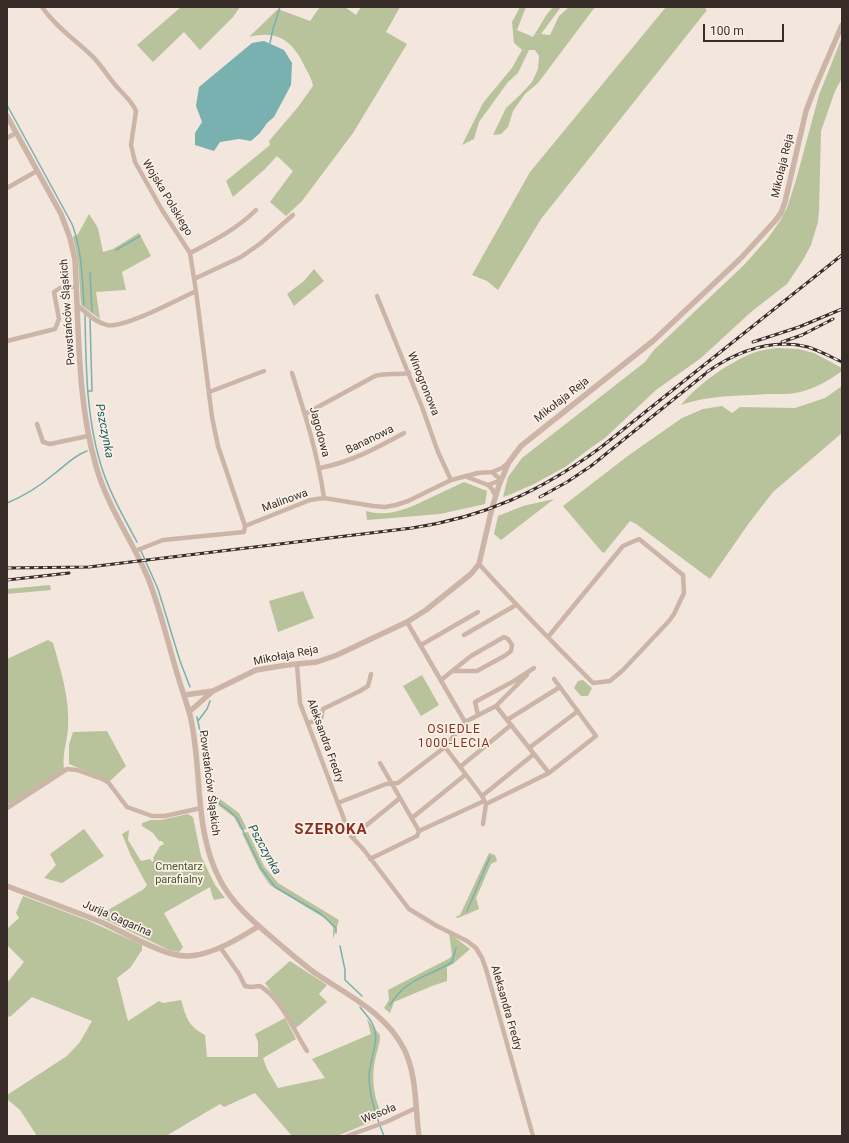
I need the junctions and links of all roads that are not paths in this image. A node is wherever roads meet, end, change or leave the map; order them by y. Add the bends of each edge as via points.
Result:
1 (42, 7) edge
2 (842, 25) edge
3 (7, 116) edge
4 (16, 133) junction
5 (7, 138) edge
6 (37, 171) junction
7 (7, 188) edge
8 (256, 210) dead end
9 (293, 215) dead end
10 (190, 253) junction
11 (194, 279) junction
12 (77, 286) junction
13 (196, 291) junction
14 (377, 296) dead end
15 (78, 306) junction
16 (7, 341) edge
17 (264, 371) dead end
18 (292, 373) dead end
19 (409, 373) junction
20 (209, 392) junction
21 (305, 414) junction
22 (37, 424) dead end
23 (404, 433) dead end
24 (88, 436) junction
25 (509, 462) junction
26 (320, 468) junction
27 (492, 472) junction
28 (467, 477) junction
29 (451, 480) junction
30 (501, 480) junction
31 (488, 485) junction
32 (495, 495) junction
33 (324, 498) junction
34 (245, 526) junction
35 (135, 551) junction
36 (479, 564) junction
37 (516, 605) junction
38 (478, 612) dead end
39 (407, 622) junction
40 (464, 635) dead end
41 (548, 638) junction
42 (421, 645) junction
43 (297, 665) junction
44 (453, 671) junction
45 (371, 674) dead end
46 (554, 679) dead end
47 (441, 680) junction
48 (560, 687) junction
49 (213, 691) junction
50 (184, 695) junction
51 (496, 706) junction
52 (578, 711) junction
53 (189, 712) junction
54 (478, 715) junction
55 (507, 720) junction
56 (464, 722) junction
57 (308, 723) junction
58 (511, 725) junction
59 (444, 747) junction
60 (529, 748) junction
61 (534, 754) junction
62 (380, 763) dead end
63 (460, 767) junction
64 (549, 773) junction
65 (465, 774) junction
66 (392, 783) junction
67 (400, 798) junction
68 (484, 800) junction
69 (338, 803) junction
70 (7, 808) edge
71 (201, 808) junction
72 (412, 818) junction
73 (483, 824) dead end
74 (419, 831) junction
75 (352, 837) junction
76 (370, 859) junction
77 (7, 886) edge
78 (259, 926) junction
79 (220, 947) junction
80 (306, 1051) dead end
81 (416, 1108) junction
82 (347, 1136) edge
83 (419, 1136) edge
84 (533, 1136) edge

1 - 10 street, Wojska Polskiego via 91,55 114,84 131,100 136,111 131,145 135,162
2 - 25 street, Mikołaja Reja via 806,111 781,213 740,259 653,341 521,446
3 - 4 street, Powstańców Śląskich
4 - 5 street
4 - 6 street, Powstańców Śląskich
6 - 7 street
6 - 12 street, Powstańców Śląskich via 67,227 75,260
8 - 10 street via 226,234
9 - 11 street via 241,257
10 - 11 street, Wojska Polskiego
11 - 13 street, Wojska Polskiego
12 - 15 street, Powstańców Śląskich
12 - 16 street via 60,288 54,292 59,319 55,329
13 - 15 street via 126,323 113,326 99,322
13 - 20 street, Wojska Polskiego
14 - 19 street, Winogronowa
15 - 24 street, Powstańców Śląskich via 84,414
17 - 20 street
18 - 21 street, Jagodowa
19 - 21 street via 375,376
19 - 29 street, Winogronowa
20 - 34 street, Wojska Polskiego via 218,446
21 - 26 street, Jagodowa
22 - 24 street via 43,442 50,444
23 - 26 street, Bananowa via 359,457
24 - 35 street, Powstańców Śląskich via 106,495
25 - 27 street
25 - 30 street, Mikołaja Reja
26 - 33 street, Jagodowa
27 - 28 street, Malinowa
27 - 30 street
28 - 29 street, Malinowa
28 - 31 street
29 - 33 street, Malinowa via 408,501 389,506
30 - 31 street
30 - 32 street, Mikołaja Reja
31 - 32 street
32 - 36 street, Mikołaja Reja
33 - 34 street, Malinowa via 310,500
34 - 35 street, Malinowa via 244,532 164,540
35 - 50 street, Powstańców Śląskich via 148,578
36 - 37 street
36 - 39 street, Mikołaja Reja via 426,610
37 - 40 street
37 - 41 street
38 - 42 street
39 - 42 street
39 - 43 street, Mikołaja Reja via 337,655
41 - 41 street via 593,683 610,681 674,614 684,593 683,575 639,539 624,546
42 - 47 street
43 - 49 street, Mikołaja Reja via 256,670
43 - 57 street, Aleksandra Fredry via 300,703
44 - 44 street via 471,656 504,637 510,641 511,651 477,671
44 - 47 street
45 - 57 street via 368,686 323,709 321,719
46 - 48 street
47 - 56 street
48 - 52 street
48 - 55 street
49 - 50 street, Mikołaja Reja
49 - 53 street, Mikołaja Reja
50 - 53 street, Powstańców Śląskich
51 - 54 street
51 - 54 street via 534,668 475,702
51 - 55 street
52 - 60 street
52 - 64 street via 596,736
53 - 71 street, Powstańców Śląskich via 197,752
54 - 56 street
55 - 58 street
56 - 59 street
57 - 69 street, Aleksandra Fredry
58 - 60 street
58 - 63 street
59 - 63 street
59 - 66 street via 398,783
60 - 61 street
61 - 64 street
61 - 68 street
62 - 66 street
63 - 65 street
64 - 68 street
65 - 68 street
65 - 72 street
66 - 67 street
66 - 69 street
67 - 72 street
67 - 75 street
68 - 73 street
68 - 74 street
69 - 75 street, Aleksandra Fredry
70 - 71 street via 67,769 77,770 108,782 127,807 152,816 165,816
71 - 78 street, Powstańców Śląskich via 214,868 236,904
72 - 74 street
74 - 76 street via 418,836
75 - 76 street, Aleksandra Fredry
76 - 84 street, Aleksandra Fredry via 409,909 467,941 476,948 482,958
77 - 79 street, Jurija Gagarina via 100,922 171,954 194,956
78 - 79 street, Jurija Gagarina
78 - 81 street, Powstańców Śląskich via 313,971 366,1006 394,1033 408,1059
79 - 80 street via 246,986 260,986 270,994
81 - 82 street, Wesoła
81 - 83 street, Powstańców Śląskich

